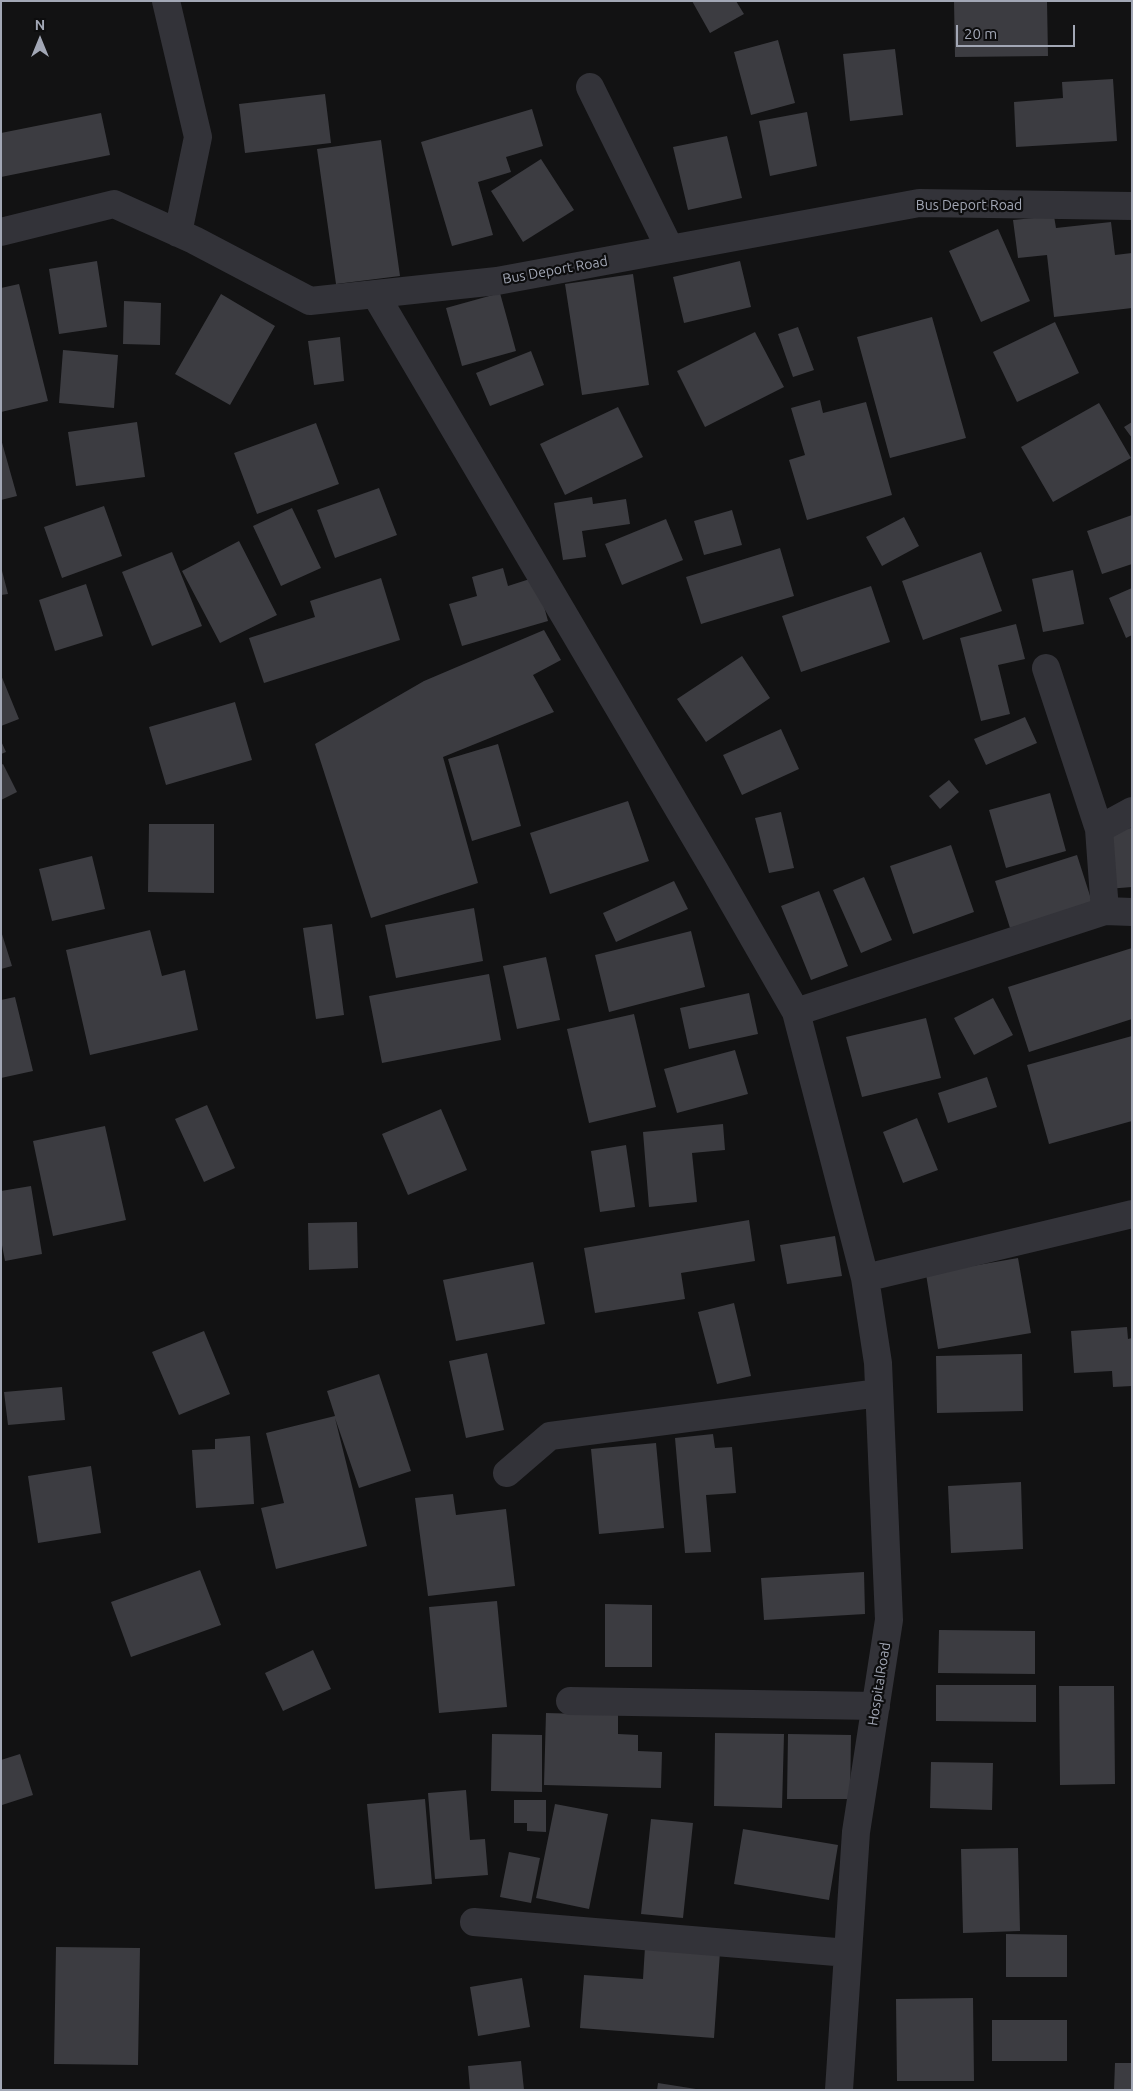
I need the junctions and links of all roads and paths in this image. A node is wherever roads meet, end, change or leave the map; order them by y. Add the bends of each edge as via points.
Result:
1 (166, 1) edge
2 (590, 86) dead end
3 (1132, 206) edge
4 (1, 232) edge
5 (178, 233) junction
6 (670, 249) junction
7 (375, 294) junction
8 (1046, 668) dead end
9 (1132, 811) edge
10 (1100, 829) junction
11 (1119, 911) edge
12 (796, 1012) junction
13 (1132, 1214) edge
14 (865, 1278) junction
15 (879, 1393) junction
16 (507, 1473) dead end
17 (570, 1701) dead end
18 (876, 1706) junction
19 (474, 1922) dead end
20 (848, 1953) junction
21 (839, 2090) edge

1 - 5 street via 198,137
2 - 6 street
3 - 6 street, Bus Deport Road via 919,203
4 - 5 street, Bus Deport Road via 114,204
5 - 7 street, Bus Deport Road via 310,302
6 - 7 street, Bus Deport Road via 496,281
7 - 12 street, HospitalRoad
8 - 10 street
9 - 10 street
10 - 11 street
11 - 12 street
12 - 14 street, HospitalRoad
13 - 14 street
14 - 15 street, HospitalRoad via 878,1364
15 - 16 street via 550,1436
15 - 18 street, HospitalRoad via 889,1620
17 - 18 street
18 - 20 street, HospitalRoad via 856,1832
19 - 20 street
20 - 21 street, HospitalRoad

